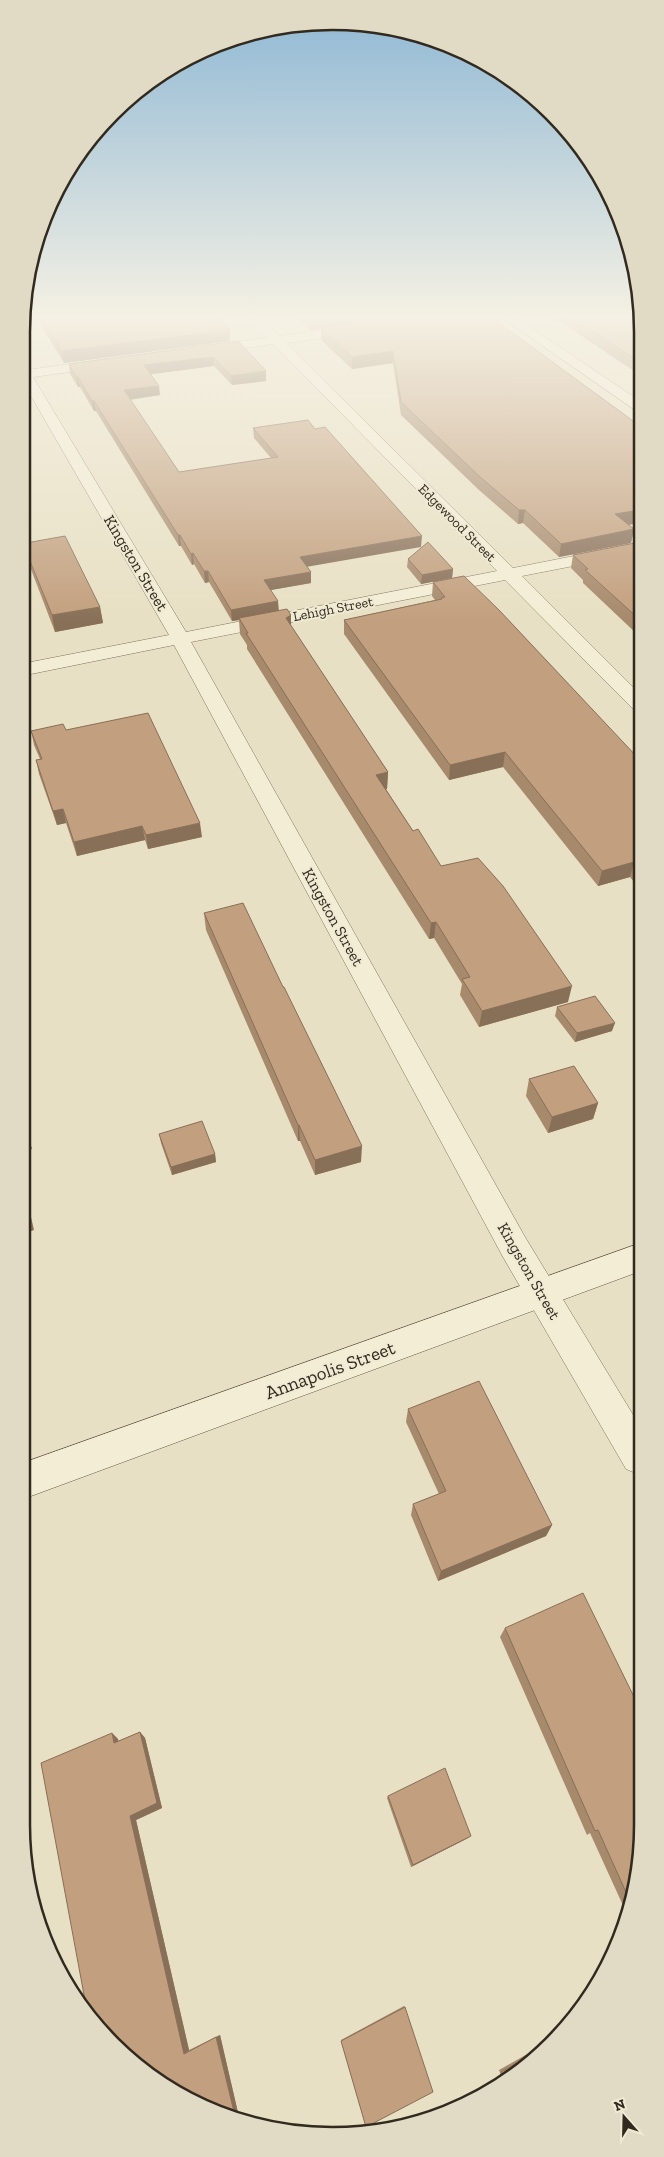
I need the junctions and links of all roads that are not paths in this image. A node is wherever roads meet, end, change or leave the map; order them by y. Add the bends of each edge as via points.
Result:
1 (51, 420) edge
2 (354, 420) edge
3 (634, 549) edge
4 (508, 574) junction
5 (180, 639) junction
6 (30, 668) edge
7 (634, 699) edge
8 (634, 1260) edge
9 (542, 1294) junction
10 (634, 1450) edge
11 (30, 1478) edge

1 - 5 street, Kingston Street
2 - 4 street, Edgewood Street
3 - 4 street, Lehigh Street
4 - 5 street, Lehigh Street
4 - 7 street, Edgewood Street
5 - 6 street, Lehigh Street
5 - 9 street, Kingston Street
8 - 9 street, Annapolis Street
9 - 10 street, Kingston Street
9 - 11 street, Annapolis Street

